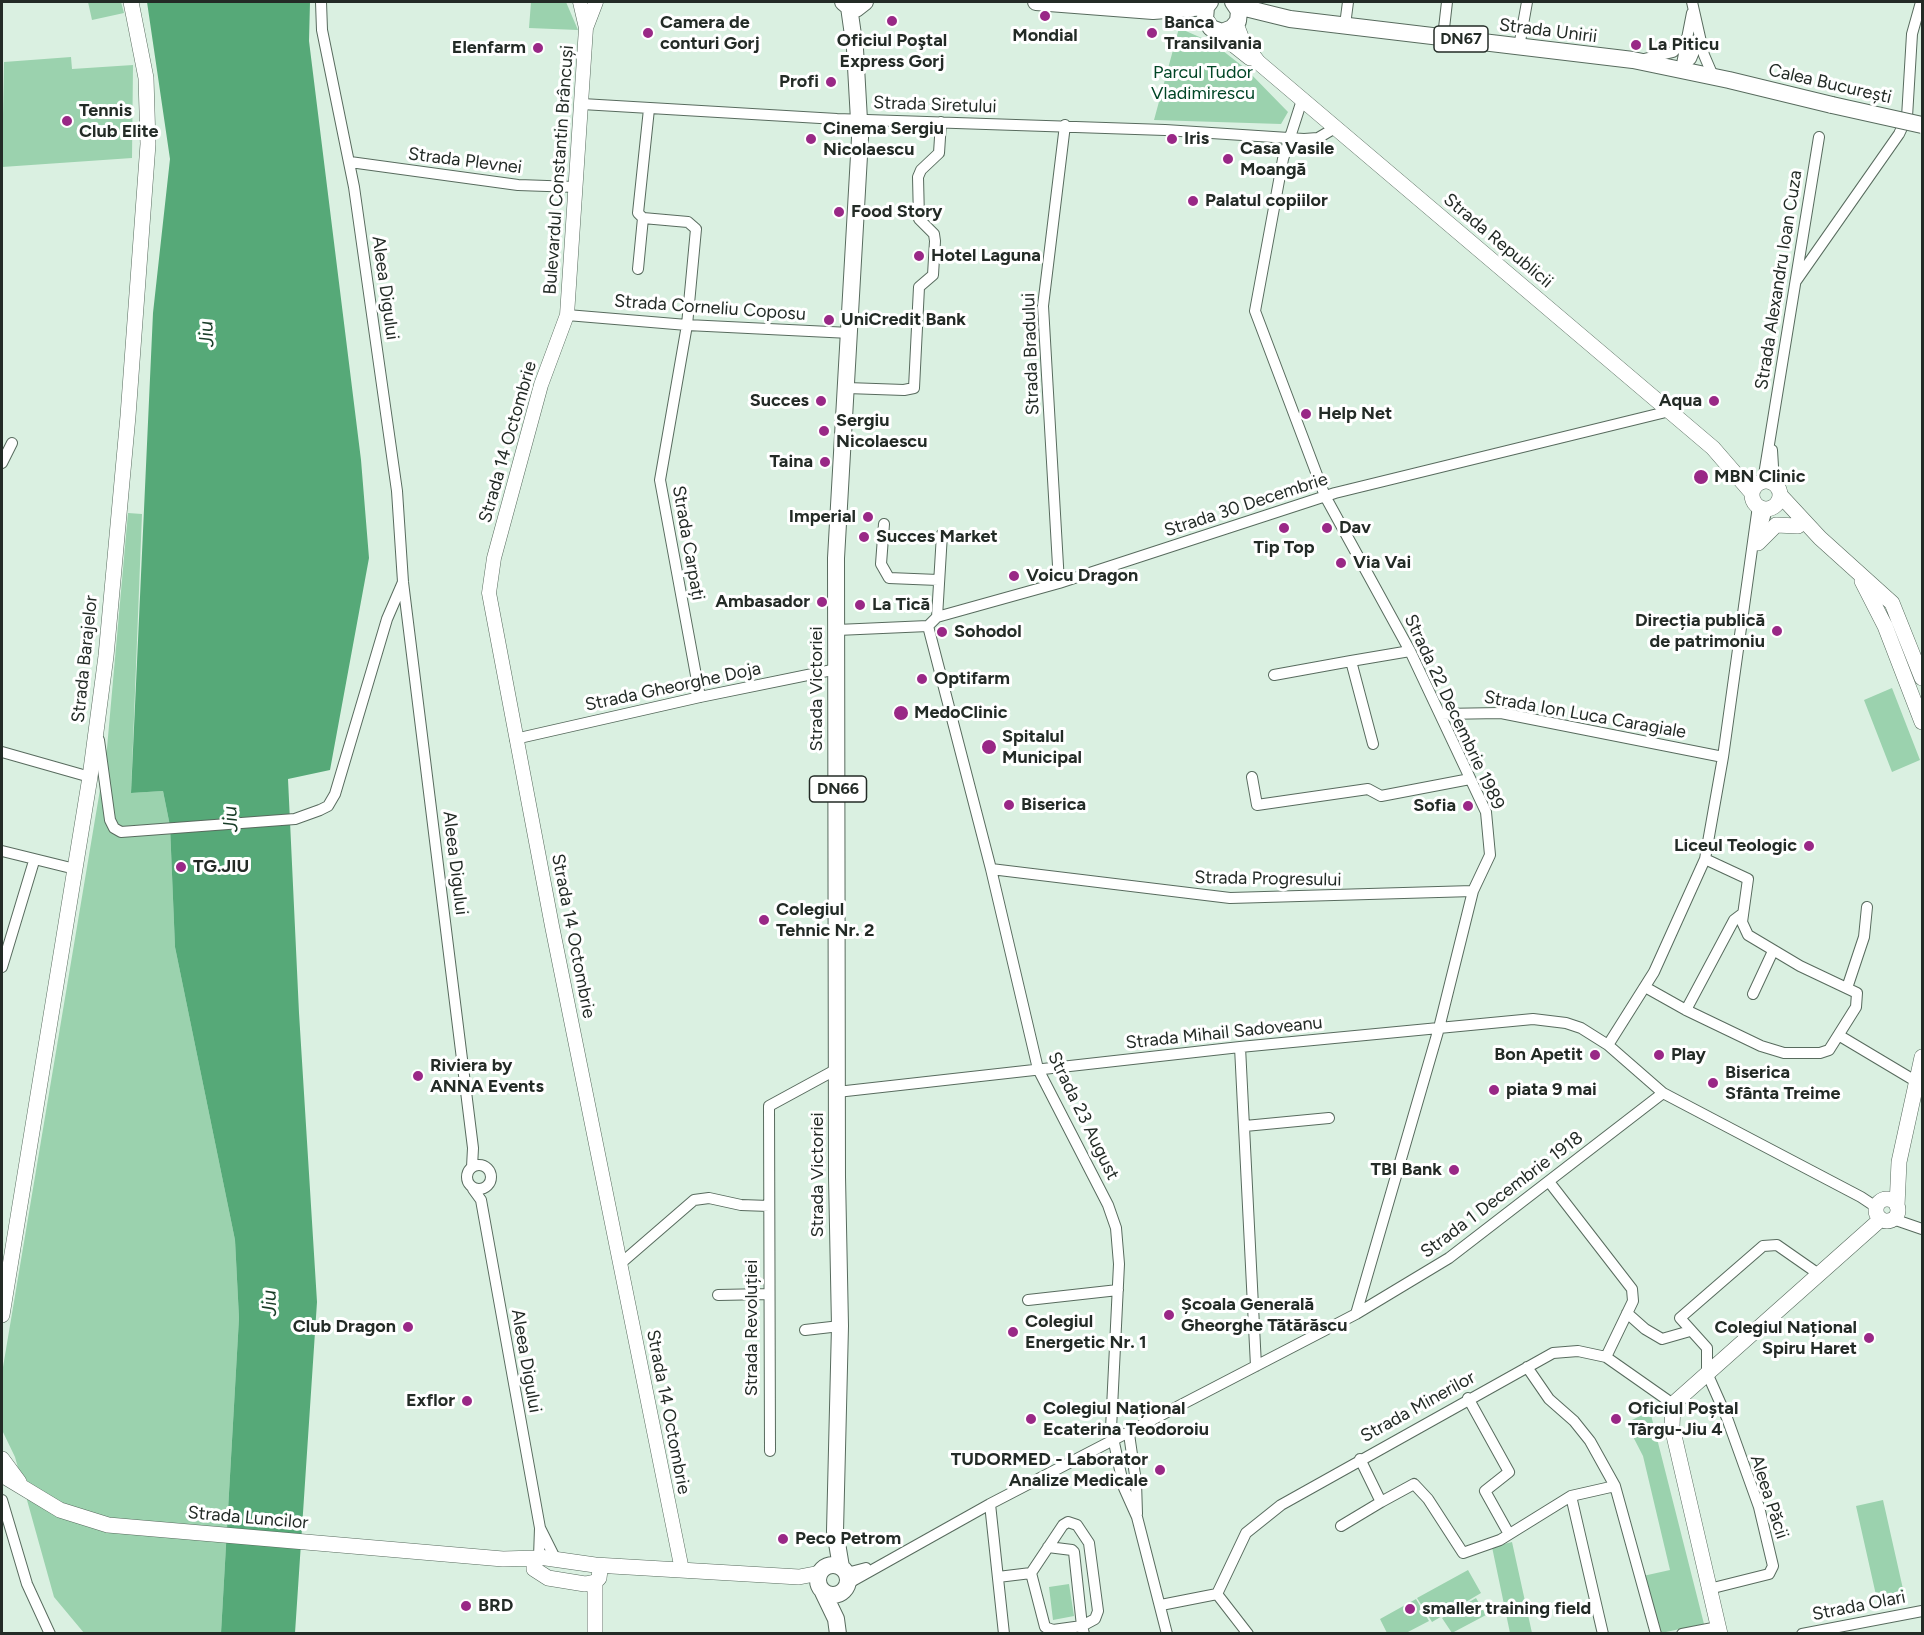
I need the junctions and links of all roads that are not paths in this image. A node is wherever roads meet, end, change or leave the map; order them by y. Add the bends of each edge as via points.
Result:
1 (131, 2) edge
2 (321, 2) edge
3 (580, 2) edge
4 (596, 2) edge
5 (1036, 2) edge
6 (1348, 2) edge
7 (1447, 2) edge
8 (1527, 2) edge
9 (1921, 2) edge
10 (854, 3) edge
11 (1692, 4) edge
12 (1210, 11) edge
13 (1236, 13) edge
14 (1345, 24) junction
15 (586, 28) junction
16 (1443, 37) junction
17 (1688, 38) junction
18 (1700, 38) junction
19 (1519, 47) junction
20 (1633, 60) junction
21 (1258, 63) junction
22 (1681, 69) junction
23 (1721, 78) junction
24 (1302, 100) junction
25 (582, 104) junction
26 (649, 109) junction
27 (858, 119) junction
28 (941, 123) junction
29 (1065, 125) junction
30 (1923, 125) edge
31 (1335, 128) junction
32 (1819, 137) dead end
33 (1288, 138) junction
34 (350, 162) junction
35 (576, 187) junction
36 (643, 218) junction
37 (638, 269) dead end
38 (1794, 284) junction
39 (567, 315) junction
40 (687, 325) junction
41 (850, 333) junction
42 (847, 388) junction
43 (1670, 411) junction
44 (12, 443) dead end
45 (2, 463) edge
46 (1766, 494) junction
47 (1326, 495) junction
48 (884, 524) dead end
49 (1798, 526) junction
50 (942, 534) dead end
51 (1820, 538) junction
52 (1754, 548) junction
53 (1858, 574) junction
54 (938, 580) junction
55 (403, 582) junction
56 (1059, 583) junction
57 (937, 617) junction
58 (1900, 620) junction
59 (928, 626) junction
60 (1885, 626) junction
61 (837, 630) junction
62 (1410, 651) junction
63 (1351, 661) junction
64 (837, 669) junction
65 (1274, 675) dead end
66 (1923, 678) edge
67 (700, 696) junction
68 (1441, 714) junction
69 (1923, 722) edge
70 (98, 728) junction
71 (515, 739) junction
72 (1373, 744) dead end
73 (2, 752) edge
74 (1724, 757) junction
75 (90, 777) junction
76 (1252, 777) dead end
77 (1470, 779) junction
78 (2, 851) edge
79 (1704, 859) junction
80 (34, 861) junction
81 (75, 869) junction
82 (991, 869) junction
83 (1473, 891) junction
84 (1867, 907) dead end
85 (1742, 914) junction
86 (1773, 951) junction
87 (2, 967) edge
88 (1645, 987) junction
89 (1847, 988) junction
90 (1753, 994) dead end
91 (1686, 1010) junction
92 (1439, 1028) junction
93 (1840, 1036) junction
94 (1608, 1045) junction
95 (1240, 1047) junction
96 (1923, 1057) edge
97 (837, 1069) junction
98 (1038, 1069) junction
99 (1917, 1082) junction
100 (837, 1092) junction
101 (1663, 1093) junction
102 (1329, 1118) dead end
103 (1245, 1126) junction
104 (473, 1148) junction
105 (472, 1167) junction
106 (484, 1167) junction
107 (490, 1183) junction
108 (1550, 1183) junction
109 (473, 1189) junction
110 (481, 1200) junction
111 (769, 1206) junction
112 (1885, 1209) junction
113 (1918, 1227) edge
114 (620, 1263) junction
115 (1820, 1275) junction
116 (1118, 1290) junction
117 (767, 1294) junction
118 (718, 1295) dead end
119 (1028, 1300) dead end
120 (1627, 1313) junction
121 (1356, 1314) junction
122 (2, 1316) edge
123 (840, 1326) junction
124 (805, 1330) dead end
125 (1690, 1332) junction
126 (1605, 1357) junction
127 (1256, 1366) junction
128 (1527, 1367) junction
129 (1707, 1372) junction
130 (1468, 1398) junction
131 (1673, 1404) junction
132 (1129, 1434) junction
133 (1113, 1441) junction
134 (770, 1451) dead end
135 (2, 1459) edge
136 (1360, 1459) junction
137 (2, 1475) edge
138 (1615, 1486) junction
139 (26, 1491) junction
140 (1571, 1496) junction
141 (2, 1500) edge
142 (1381, 1502) junction
143 (990, 1504) junction
144 (1137, 1517) junction
145 (1341, 1526) dead end
146 (540, 1528) junction
147 (1509, 1534) junction
148 (1048, 1547) junction
149 (555, 1558) junction
150 (537, 1563) junction
151 (682, 1569) junction
152 (1031, 1573) junction
153 (597, 1574) junction
154 (998, 1577) junction
155 (834, 1579) junction
156 (575, 1583) junction
157 (1709, 1589) junction
158 (1217, 1594) junction
159 (1161, 1605) junction
160 (596, 1609) junction
161 (1923, 1611) edge
162 (837, 1626) edge
163 (1083, 1630) edge
164 (1719, 1630) edge
165 (51, 1634) edge
166 (596, 1634) edge
167 (1004, 1634) edge
168 (1167, 1634) edge
169 (1248, 1634) edge
170 (1603, 1634) edge
171 (1656, 1634) edge
172 (1682, 1634) edge
173 (1802, 1634) edge

1 - 70 main road, Strada Barajelor via 146,78 148,144 128,416
2 - 34 street, Aleea Digului via 322,30
3 - 15 street, Bulevardul Constantin Brâncuși
4 - 15 street, Bulevardul Constantin Brâncuși
5 - 12 main road, Strada Unirii
6 - 14 street
7 - 16 street
8 - 19 street
9 - 38 street via 1912,34 1907,117
10 - 27 main road, Strada Victoriei / DN66
11 - 17 street
11 - 18 street
12 - 13 main road, Strada Unirii via 1227,31
12 - 21 main road, Strada Republicii via 1244,55
13 - 14 main road, Strada Unirii / DN67
13 - 21 main road, Strada Republicii via 1243,42
14 - 16 main road, Strada Unirii / DN67
15 - 25 street, Bulevardul Constantin Brâncuși
16 - 19 main road, Strada Unirii / DN67
17 - 20 street via 1673,52
17 - 22 street
18 - 22 street via 1691,59
18 - 23 street
19 - 20 main road, Strada Unirii / DN67
20 - 22 main road, Strada Unirii / DN67
21 - 24 main road, Strada Republicii
22 - 23 main road, Strada Unirii / DN67
23 - 30 main road, Calea București / DN67, bridge
24 - 31 main road, Strada Republicii
24 - 33 street, Strada 22 Decembrie 1989
25 - 26 street, Strada Siretului
25 - 35 street, Bulevardul Constantin Brâncuși
26 - 27 street, Strada Siretului
26 - 36 street via 638,209
27 - 28 street, Strada Siretului
27 - 41 main road, Strada Victoriei / DN66 via 859,178
28 - 29 street, Strada Siretului
28 - 42 street via 939,153 918,177 919,219 934,234 935,241 933,275 919,287 914,388
29 - 33 street, Strada Siretului
29 - 56 street, Strada Bradului via 1043,317
31 - 33 street via 1318,138
31 - 43 main road, Strada Republicii
32 - 38 street, Strada Alexandru Ioan Cuza
33 - 47 street, Strada 22 Decembrie 1989 via 1254,311
34 - 35 street, Strada Plevnei via 518,185
34 - 55 street, Aleea Digului via 397,491
35 - 39 street, Bulevardul Constantin Brâncuși
36 - 37 street
36 - 40 street, Strada Carpați via 688,222 696,229
38 - 46 street, Strada Alexandru Ioan Cuza via 1771,428
39 - 40 street, Strada Corneliu Coposu
39 - 71 street, Strada 14 Octombrie via 541,385 489,580 490,605
40 - 41 street, Strada Corneliu Coposu
40 - 67 street, Strada Carpați via 660,492
41 - 42 main road, Strada Victoriei / DN66
42 - 61 main road, Strada Victoriei / DN66 via 836,540
43 - 46 main road, Strada Republicii
43 - 47 street, Strada 30 Decembrie
44 - 45 street
46 - 49 main road, Strada Republicii
46 - 51 main road, Strada Republicii
46 - 52 street, Strada Alexandru Ioan Cuza
47 - 56 street, Strada 30 Decembrie
47 - 62 street, Strada 22 Decembrie 1989
48 - 54 street via 881,564 889,578
49 - 51 main road, Strada Republicii
49 - 52 main road via 1776,525
50 - 54 street
51 - 53 main road, Strada Republicii
52 - 74 street, Strada Alexandru Ioan Cuza
53 - 58 main road, Strada Republicii via 1884,595
53 - 60 main road, Strada Republicii
54 - 57 street
55 - 70 street, Aleea Digului via 387,619 335,794 328,806 295,819 121,832 114,828 104,784
55 - 104 street, Aleea Digului
56 - 57 street, Strada 30 Decembrie
57 - 59 street, Strada 30 Decembrie
58 - 60 main road
58 - 66 main road, Strada Republicii
59 - 61 street
59 - 82 street, Strada 23 August
60 - 69 main road, Strada Republicii
61 - 64 main road, Strada Victoriei / DN66
62 - 63 street
62 - 68 street, Strada 22 Decembrie 1989
63 - 65 street
63 - 72 street
64 - 67 street, Strada Gheorghe Doja
64 - 97 main road, Strada Victoriei / DN66
67 - 71 street, Strada Gheorghe Doja
68 - 74 street, Strada Ion Luca Caragiale via 1501,713
68 - 77 street, Strada 22 Decembrie 1989
70 - 75 main road, Strada Barajelor
71 - 114 street, Strada 14 Octombrie
73 - 75 street
74 - 79 street, Strada Alexandru Ioan Cuza
75 - 81 main road, Strada Barajelor
76 - 77 street via 1257,805 1368,789 1381,796
77 - 83 street, Strada 22 Decembrie 1989 via 1486,812 1490,855
78 - 80 street
79 - 85 street via 1748,879
79 - 88 street, Strada Alexandru Ioan Cuza
80 - 81 street
80 - 87 street
81 - 122 main road, Strada Barajelor
82 - 83 street, Strada Progresului via 1230,898
82 - 98 street, Strada 23 August
83 - 92 street, Strada 22 Decembrie 1989
84 - 89 street via 1864,937
85 - 86 street via 1743,929 1748,935
85 - 91 street via 1734,920
86 - 89 street
86 - 90 street
88 - 91 street
88 - 94 street, Strada Alexandru Ioan Cuza
89 - 93 street via 1857,993 1857,1003
91 - 93 street via 1774,1052 1820,1053
92 - 94 street, Strada Mihail Sadoveanu via 1533,1019 1574,1024
92 - 95 street, Strada Mihail Sadoveanu
92 - 121 street, Strada 22 Decembrie 1989
93 - 99 street
94 - 101 street
95 - 98 street, Strada Mihail Sadoveanu
95 - 103 street
96 - 99 main road
97 - 100 main road, Strada Victoriei / DN66
97 - 111 street, Strada Revoluției via 769,1106
98 - 100 street, Strada Mihail Sadoveanu
98 - 116 street, Strada 23 August via 1113,1218
99 - 112 main road
100 - 123 main road, Strada Victoriei / DN66
101 - 108 street, Strada 1 Decembrie 1918
101 - 112 street
102 - 103 street
103 - 127 street
104 - 105 street, Aleea Digului
104 - 106 street, Aleea Digului
105 - 106 street
105 - 109 street via 466,1178
106 - 107 street via 489,1171
107 - 109 street via 485,1188
107 - 110 street
108 - 120 street via 1632,1289 1633,1301
108 - 121 street, Strada 1 Decembrie 1918 via 1449,1258
109 - 110 street, Aleea Digului
110 - 146 street, Aleea Digului
111 - 114 street via 709,1198 694,1200
111 - 117 street, Strada Revoluției
112 - 113 street
112 - 115 main road via 1855,1244
114 - 151 street, Strada 14 Octombrie
115 - 125 street via 1777,1245 1763,1246 1682,1314 1682,1323
115 - 129 main road
116 - 119 street
116 - 133 street, Strada 23 August
117 - 118 street
117 - 134 street, Strada Revoluției
120 - 125 street via 1662,1339
120 - 126 street
121 - 127 street, Strada 1 Decembrie 1918
123 - 124 street
123 - 155 main road, Strada Victoriei / DN66
125 - 129 street, Aleea Păcii via 1707,1348
126 - 128 street, Strada Minerilor via 1565,1350
126 - 131 street, Strada Minerilor
127 - 132 street, Strada 1 Decembrie 1918
128 - 130 street, Strada Minerilor
128 - 138 street via 1549,1400 1590,1441
129 - 131 main road
129 - 157 street, Aleea Păcii via 1759,1508 1773,1566 1768,1574
130 - 136 street, Strada Minerilor
130 - 147 street via 1509,1472 1485,1491
131 - 157 main road via 1672,1427
132 - 133 street, Strada 1 Decembrie 1918
132 - 144 street, Strada 23 August
133 - 143 street, Strada 1 Decembrie 1918
133 - 144 street, Strada 23 August via 1124,1488
135 - 139 main road
136 - 142 street
136 - 158 street, Strada Minerilor via 1281,1505 1246,1533
137 - 139 main road, Strada Luncilor
138 - 140 street
138 - 171 street
139 - 150 main road, Strada Luncilor via 60,1510 108,1525
140 - 147 street
140 - 170 street
141 - 165 street via 27,1584
142 - 145 street
142 - 147 street via 1414,1484 1463,1553
143 - 154 street
143 - 155 street, Strada 1 Decembrie 1918 via 878,1565
144 - 159 street, Strada 23 August
146 - 149 street, Aleea Digului
146 - 150 street, Aleea Digului
148 - 152 street
148 - 163 street via 1074,1552
148 - 163 street via 1068,1522 1077,1525 1087,1537 1098,1611
149 - 150 main road
149 - 153 main road
150 - 156 main road
151 - 153 main road via 627,1567
151 - 155 main road
152 - 154 street
152 - 163 street via 1045,1627
153 - 156 main road
153 - 160 main road
154 - 167 street
155 - 162 main road, Strada Victoriei / DN66
156 - 160 main road via 585,1590
157 - 164 main road
158 - 159 street
158 - 169 street
159 - 168 street, Strada 23 August
160 - 166 main road
161 - 173 street, Strada Olari
164 - 172 street

